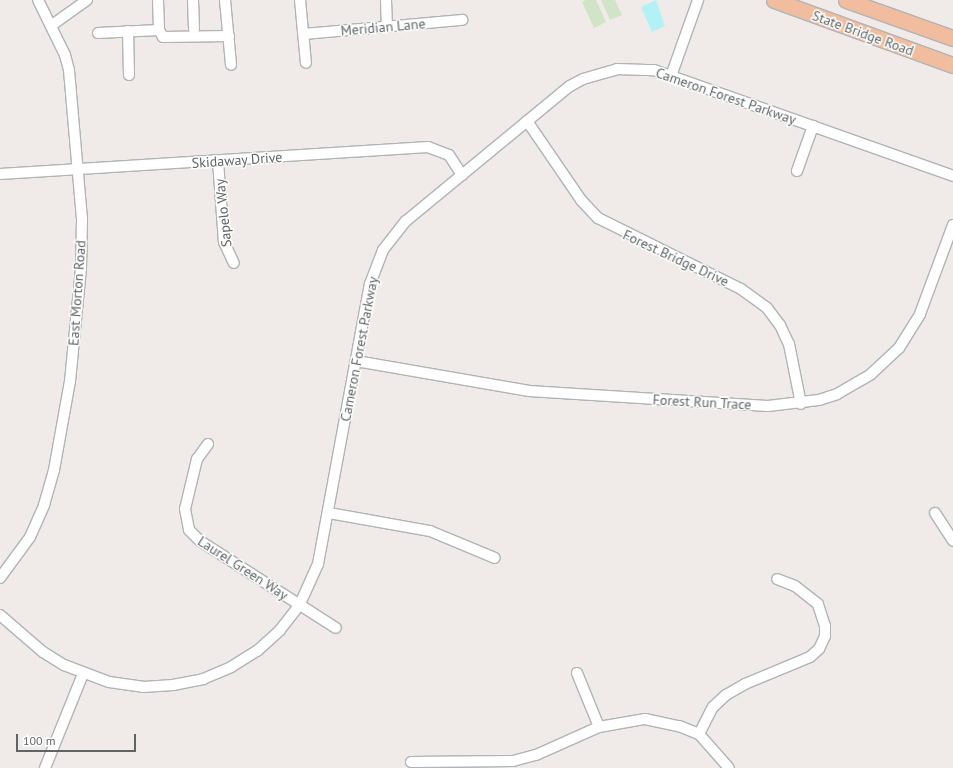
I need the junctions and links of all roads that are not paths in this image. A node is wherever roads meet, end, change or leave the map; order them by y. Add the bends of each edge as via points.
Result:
1 (38, 0) edge
2 (87, 0) edge
3 (158, 0) edge
4 (193, 0) edge
5 (225, 0) edge
6 (300, 0) edge
7 (386, 0) edge
8 (698, 0) edge
9 (774, 0) edge
10 (846, 0) edge
11 (462, 20) dead end
12 (52, 25) junction
13 (387, 26) junction
14 (194, 28) dead end
15 (159, 30) junction
16 (128, 31) junction
17 (98, 33) dead end
18 (304, 34) junction
19 (229, 36) junction
20 (953, 38) edge
21 (306, 63) dead end
22 (232, 65) dead end
23 (953, 65) edge
24 (129, 75) dead end
25 (671, 76) junction
26 (527, 121) junction
27 (813, 126) junction
28 (218, 161) junction
29 (76, 170) junction
30 (797, 171) dead end
31 (0, 174) edge
32 (462, 175) junction
33 (953, 176) edge
34 (953, 225) edge
35 (234, 263) dead end
36 (356, 361) junction
37 (801, 404) junction
38 (208, 444) dead end
39 (329, 513) junction
40 (935, 513) dead end
41 (953, 541) edge
42 (495, 558) dead end
43 (0, 578) edge
44 (777, 579) dead end
45 (300, 604) junction
46 (0, 615) edge
47 (336, 628) dead end
48 (577, 673) dead end
49 (83, 674) junction
50 (599, 727) junction
51 (699, 734) junction
52 (411, 762) dead end
53 (45, 768) edge
54 (729, 768) edge

1 - 12 street, East Morton Road
2 - 12 street
3 - 15 street
4 - 14 street
5 - 19 street
6 - 18 street
7 - 13 street
8 - 25 street
9 - 23 highway, State Bridge Road
10 - 20 highway, State Bridge Road
11 - 13 street, Meridian Lane
12 - 29 street, East Morton Road via 69,70
13 - 18 street, Meridian Lane
15 - 16 street
15 - 19 street via 168,38
16 - 17 street
16 - 24 street
18 - 21 street
19 - 22 street
25 - 26 street, Cameron Forest Parkway via 636,68 599,73 570,86
25 - 27 street, Cameron Forest Parkway
26 - 32 street, Cameron Forest Parkway
26 - 37 street, Forest Bridge Drive via 581,200 598,218 741,289 767,308 780,325 789,344
27 - 30 street
27 - 33 street, Cameron Forest Parkway
28 - 29 street, Skidaway Drive
28 - 32 street, Skidaway Drive via 428,147 449,155
28 - 35 street, Sapelo Way via 224,242
29 - 31 street, Skidaway Drive
29 - 43 street, East Morton Road via 82,219 81,268 63,425 44,505 30,537
32 - 36 street, Cameron Forest Parkway via 406,221 384,250 370,284
34 - 37 street, Forest Run Trace via 925,316 899,348 871,374 837,394
36 - 37 street, Forest Run Trace via 529,391 768,406
36 - 39 street, Cameron Forest Parkway
38 - 45 street, Laurel Green Way via 197,459 185,509 189,530 200,541
39 - 42 street via 430,531
39 - 45 street, Cameron Forest Parkway via 318,564
40 - 41 street
44 - 51 street via 795,586 818,604 825,626 825,636 810,657 745,684 726,695 713,707
45 - 47 street, Laurel Green Way
45 - 49 street, Cameron Forest Parkway via 280,630 257,651 231,667 203,679 173,686 143,687 112,683
46 - 49 street, Cameron Forest Parkway via 44,652
48 - 50 street
49 - 53 street
50 - 51 street via 645,719 674,724
50 - 52 street via 536,755 513,761
51 - 54 street

